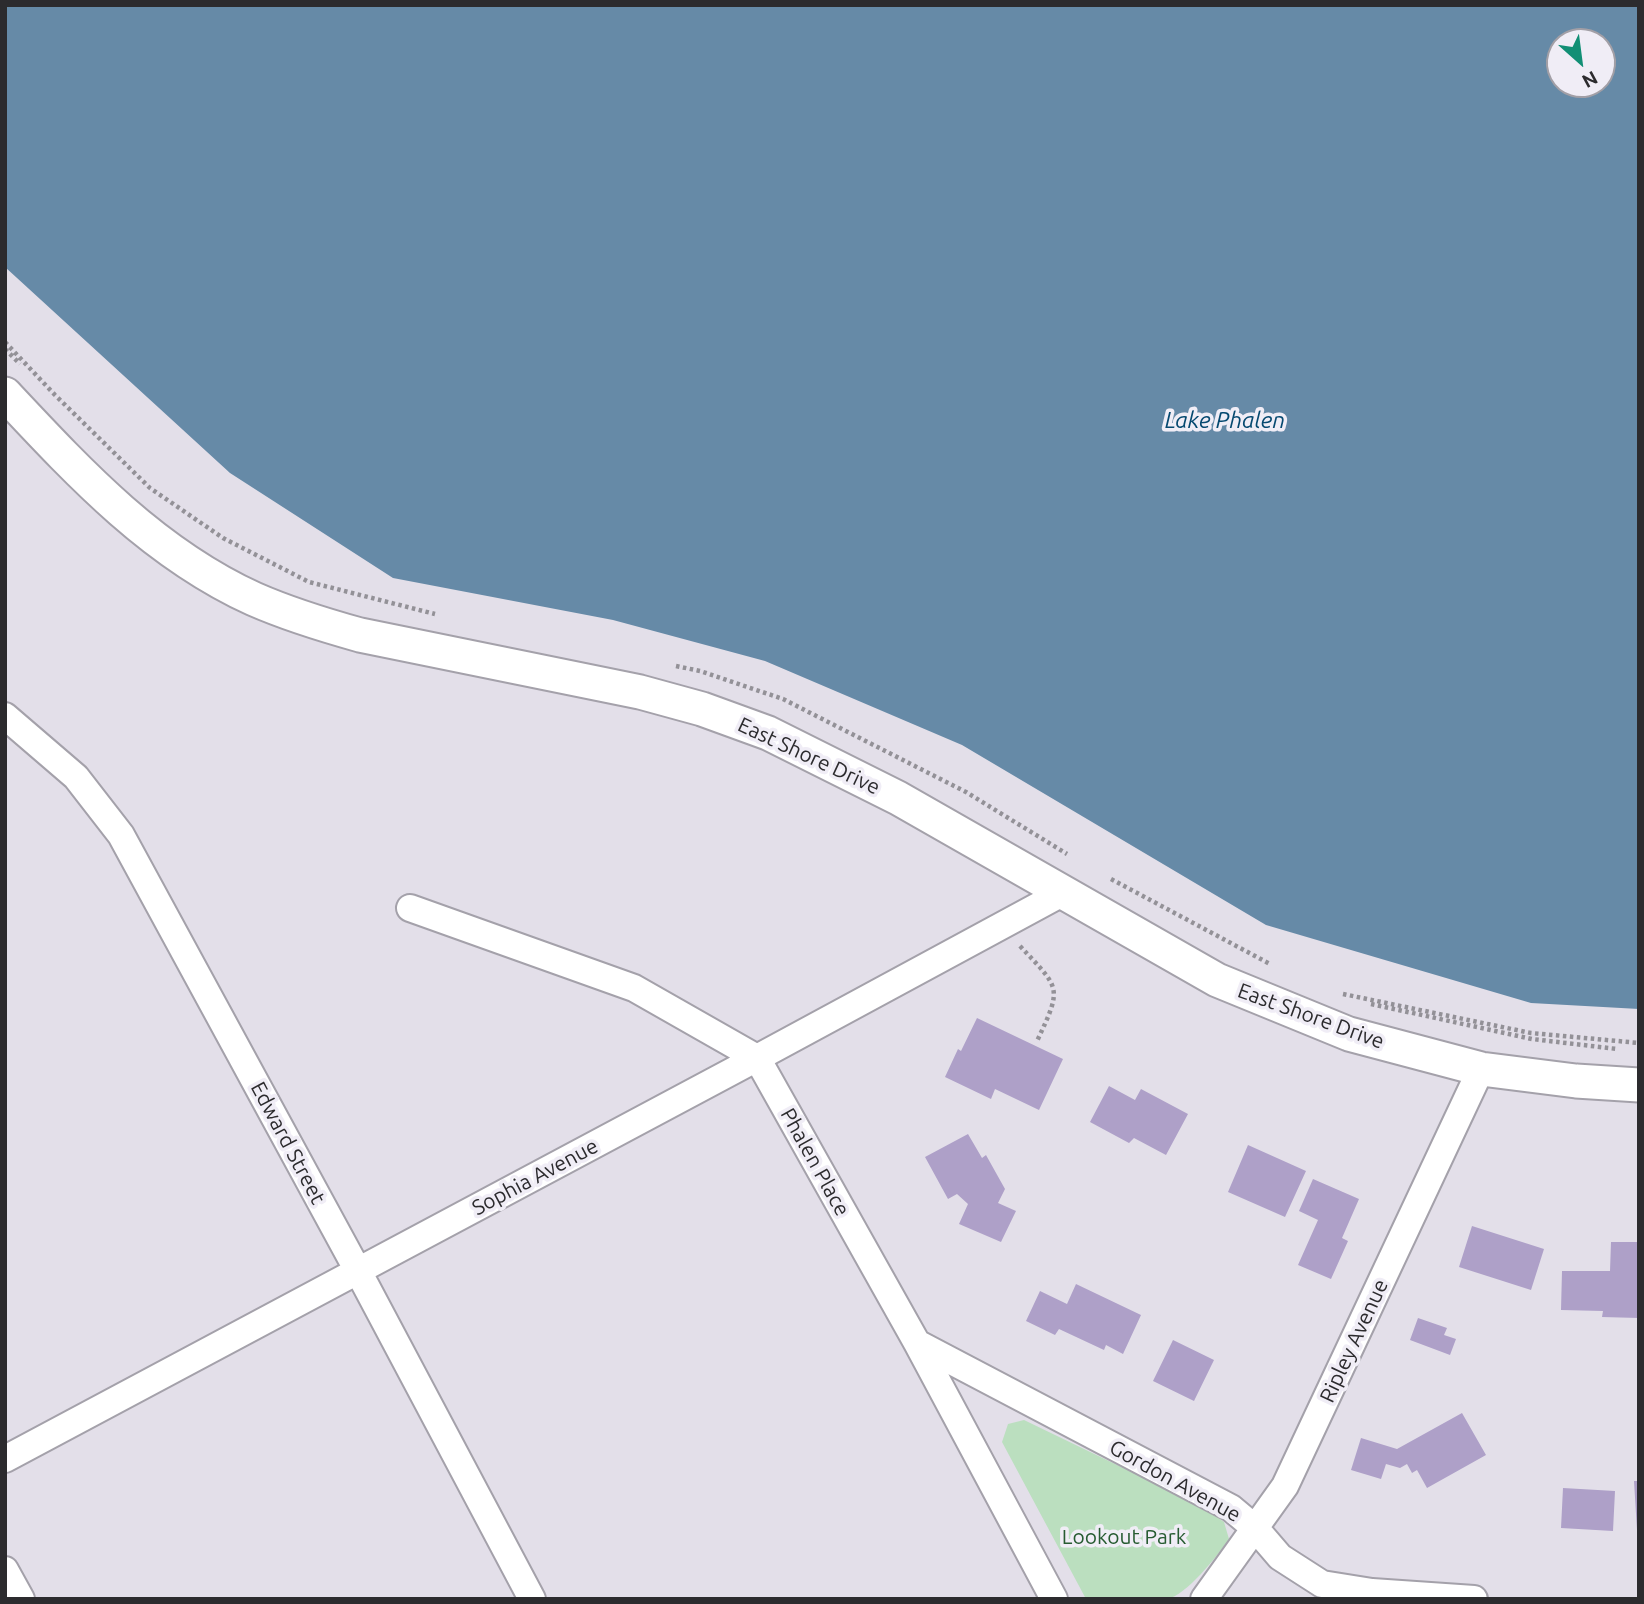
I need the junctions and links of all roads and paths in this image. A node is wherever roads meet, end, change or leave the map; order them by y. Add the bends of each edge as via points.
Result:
1 (5, 394) edge
2 (5, 716) edge
3 (1064, 892) junction
4 (410, 908) dead end
5 (1018, 944) dead end
6 (1037, 1041) dead end
7 (757, 1058) junction
8 (1481, 1069) junction
9 (1639, 1085) edge
10 (358, 1271) junction
11 (917, 1343) junction
12 (5, 1459) edge
13 (1256, 1529) junction
14 (5, 1570) edge
15 (21, 1599) edge
16 (532, 1599) edge
17 (1054, 1599) edge
18 (1204, 1599) edge
19 (1474, 1599) edge

1 - 3 street, East Shore Drive via 123,514 176,554 254,598 360,635 599,683 713,713 824,760
2 - 10 street, Edward Street via 76,777 121,835
3 - 7 street, Sophia Avenue
3 - 8 street, East Shore Drive via 1217,980 1349,1034
4 - 7 street via 634,988
5 - 6 path via 1054,988
7 - 10 street, Sophia Avenue
7 - 11 street, Phalen Place
8 - 9 street, East Shore Drive
8 - 13 street, Ripley Avenue via 1285,1486
10 - 12 street, Sophia Avenue
10 - 16 street, Edward Street
11 - 13 street, Gordon Avenue via 1231,1508
11 - 17 street, Phalen Place
13 - 18 street, Ripley Avenue
13 - 19 street, Gordon Avenue via 1280,1557 1322,1584
14 - 15 street

